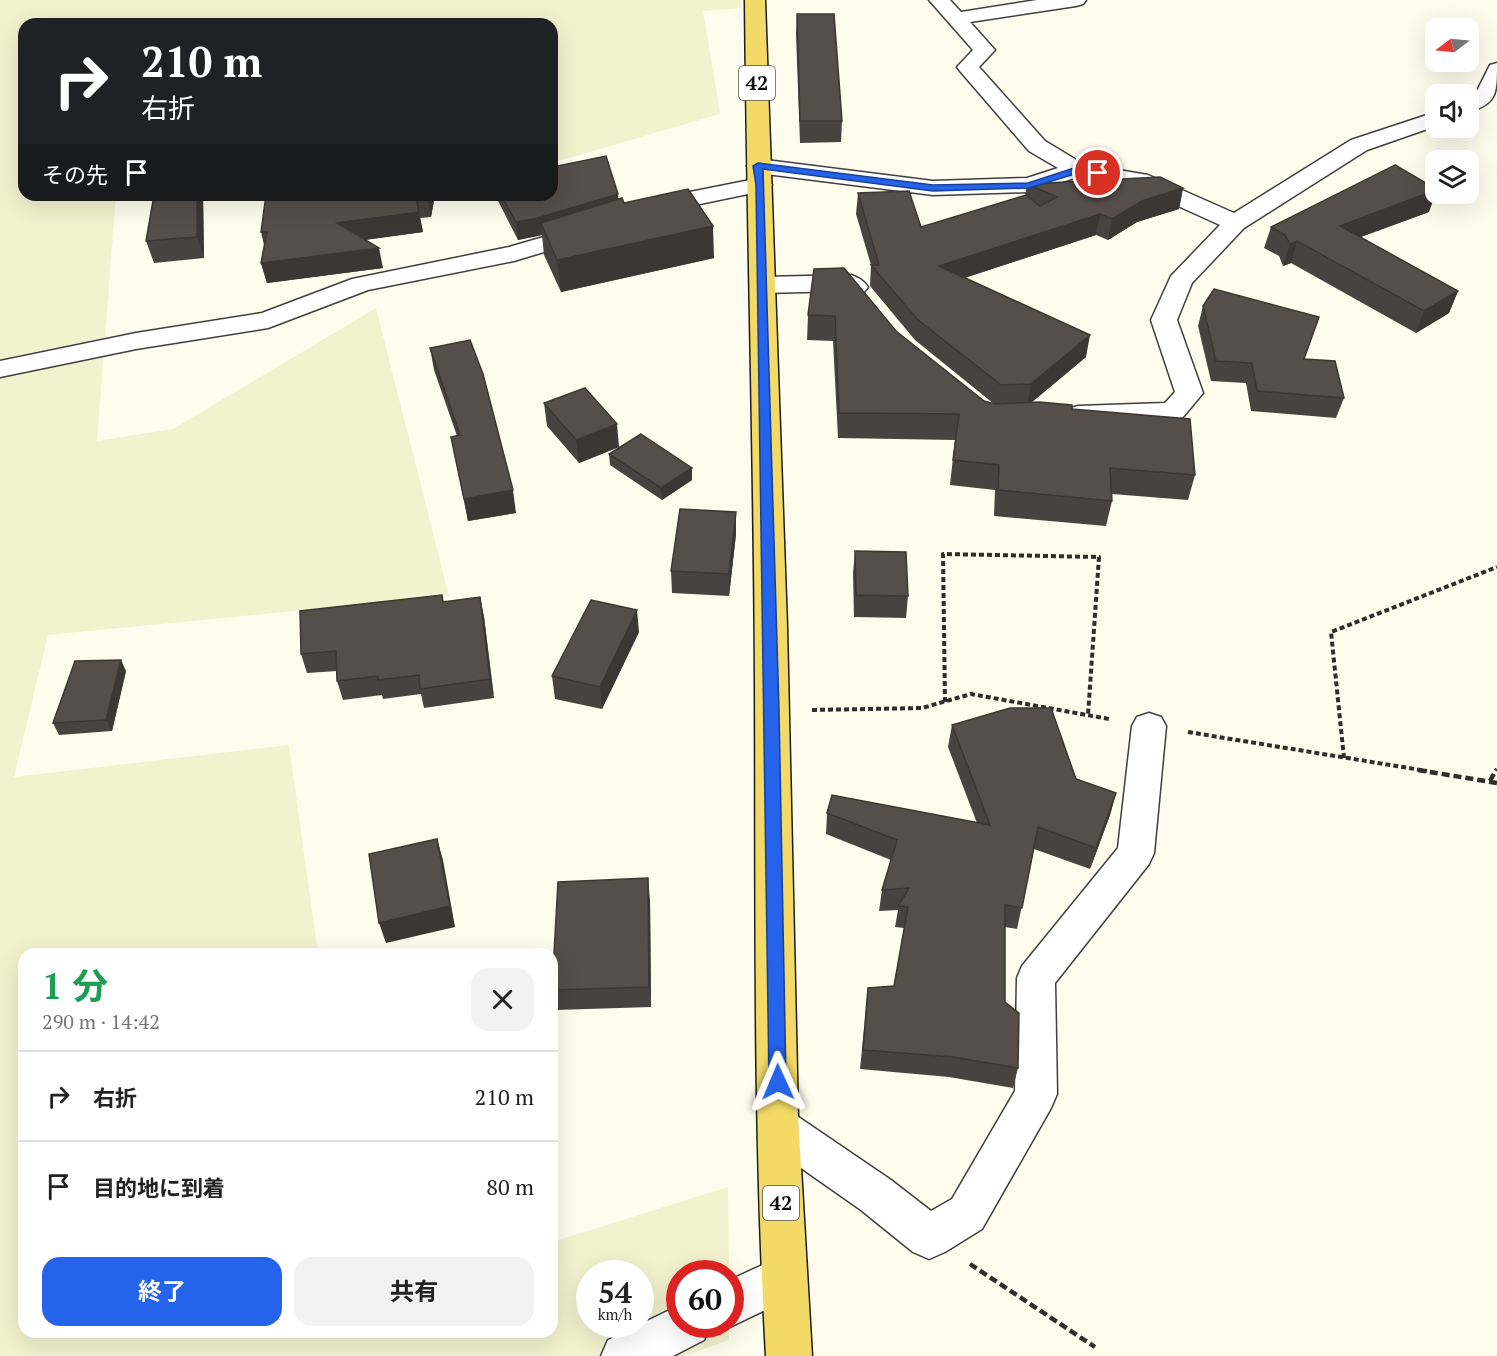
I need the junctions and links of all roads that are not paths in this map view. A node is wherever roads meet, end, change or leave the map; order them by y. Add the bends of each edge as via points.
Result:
1 (755, 0) edge
2 (939, 0) edge
3 (1076, 0) edge
4 (958, 18) junction
5 (1497, 69) edge
6 (1479, 102) edge
7 (1425, 122) edge
8 (1077, 170) junction
9 (759, 175) junction
10 (1234, 223) junction
11 (763, 285) junction
12 (874, 311) edge
13 (0, 369) edge
14 (1048, 416) edge
15 (1149, 726) dead end
16 (779, 1128) junction
17 (783, 1278) junction
18 (744, 1297) edge
19 (666, 1335) edge
20 (624, 1356) edge
21 (789, 1356) edge

1 - 9 main road, 42
2 - 4 street
3 - 4 street
4 - 8 street via 986,50 967,67 1037,146
5 - 6 street
7 - 10 street via 1359,145
8 - 9 street via 1029,185 933,188
8 - 10 street via 1140,180
9 - 11 main road, 42
9 - 13 street via 514,254 361,284 268,320 136,341
10 - 14 street via 1180,281 1164,320 1189,393 1173,411
11 - 12 street via 851,283
11 - 16 main road, 42
15 - 16 street via 1136,853 1036,978 1036,1094 967,1214 929,1237
16 - 17 main road, 42
17 - 18 street
17 - 21 main road, 42
19 - 20 street

